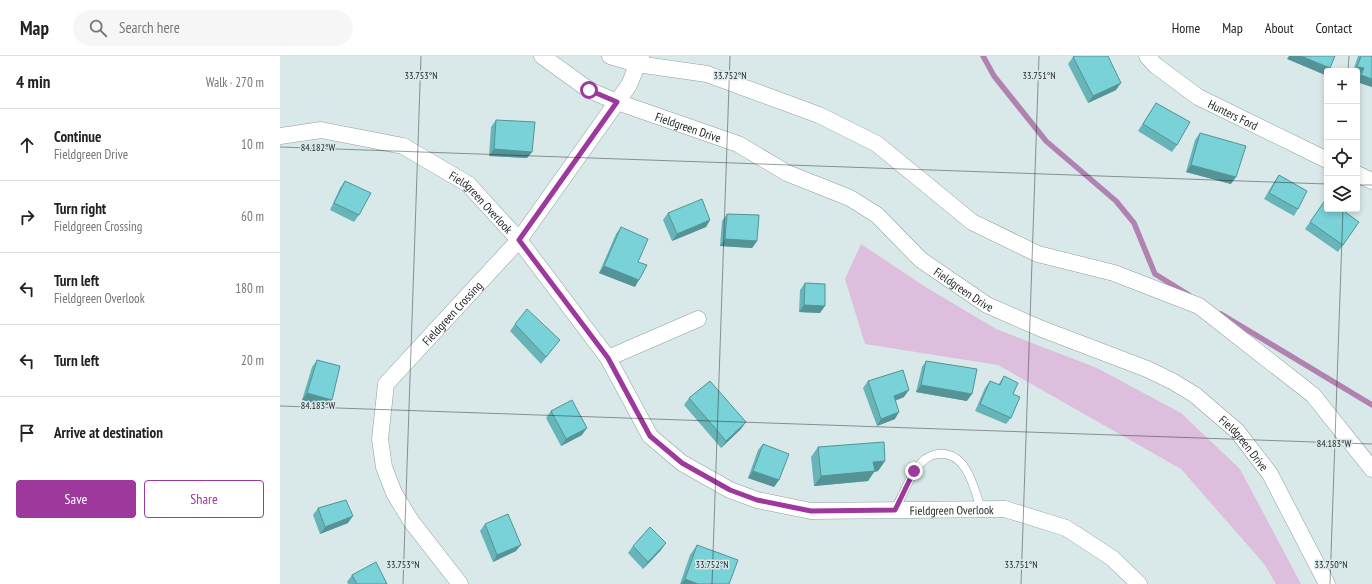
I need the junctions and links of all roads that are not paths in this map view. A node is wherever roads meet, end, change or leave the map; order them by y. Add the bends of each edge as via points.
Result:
1 (542, 56) edge
2 (610, 56) edge
3 (1147, 56) edge
4 (639, 60) edge
5 (617, 102) junction
6 (280, 135) edge
7 (1324, 159) edge
8 (1360, 175) edge
9 (1372, 181) edge
10 (519, 240) junction
11 (698, 319) dead end
12 (608, 358) junction
13 (1372, 469) edge
14 (981, 509) junction
15 (895, 510) junction
16 (460, 584) edge
17 (1139, 584) edge
18 (1326, 584) edge

1 - 5 street, Fieldgreen Drive via 589,90
2 - 4 street
3 - 7 street, Hunters Ford via 1155,65 1198,97
4 - 5 street, Fieldgreen Crossing via 629,84
4 - 13 street via 707,74 819,115 877,144 972,222 1038,254 1114,273 1199,306 1313,395
5 - 10 street, Fieldgreen Crossing
5 - 18 street, Fieldgreen Drive via 738,144 787,173 850,198 877,215 921,260 987,305 1147,369 1195,395 1238,432 1270,474
6 - 10 street, Fieldgreen Overlook via 321,130 403,146 468,184
8 - 9 street
10 - 12 street, Fieldgreen Overlook
10 - 16 street, Fieldgreen Crossing via 386,384 380,440 384,467 394,493 411,521
11 - 12 street
12 - 15 street, Fieldgreen Overlook via 650,436 682,463 730,490 757,500 811,511
14 - 15 street, Fieldgreen Overlook
14 - 15 lane via 970,476 957,458 936,454 925,458 914,471
14 - 17 street, Fieldgreen Overlook via 1005,509 1066,528 1112,558

